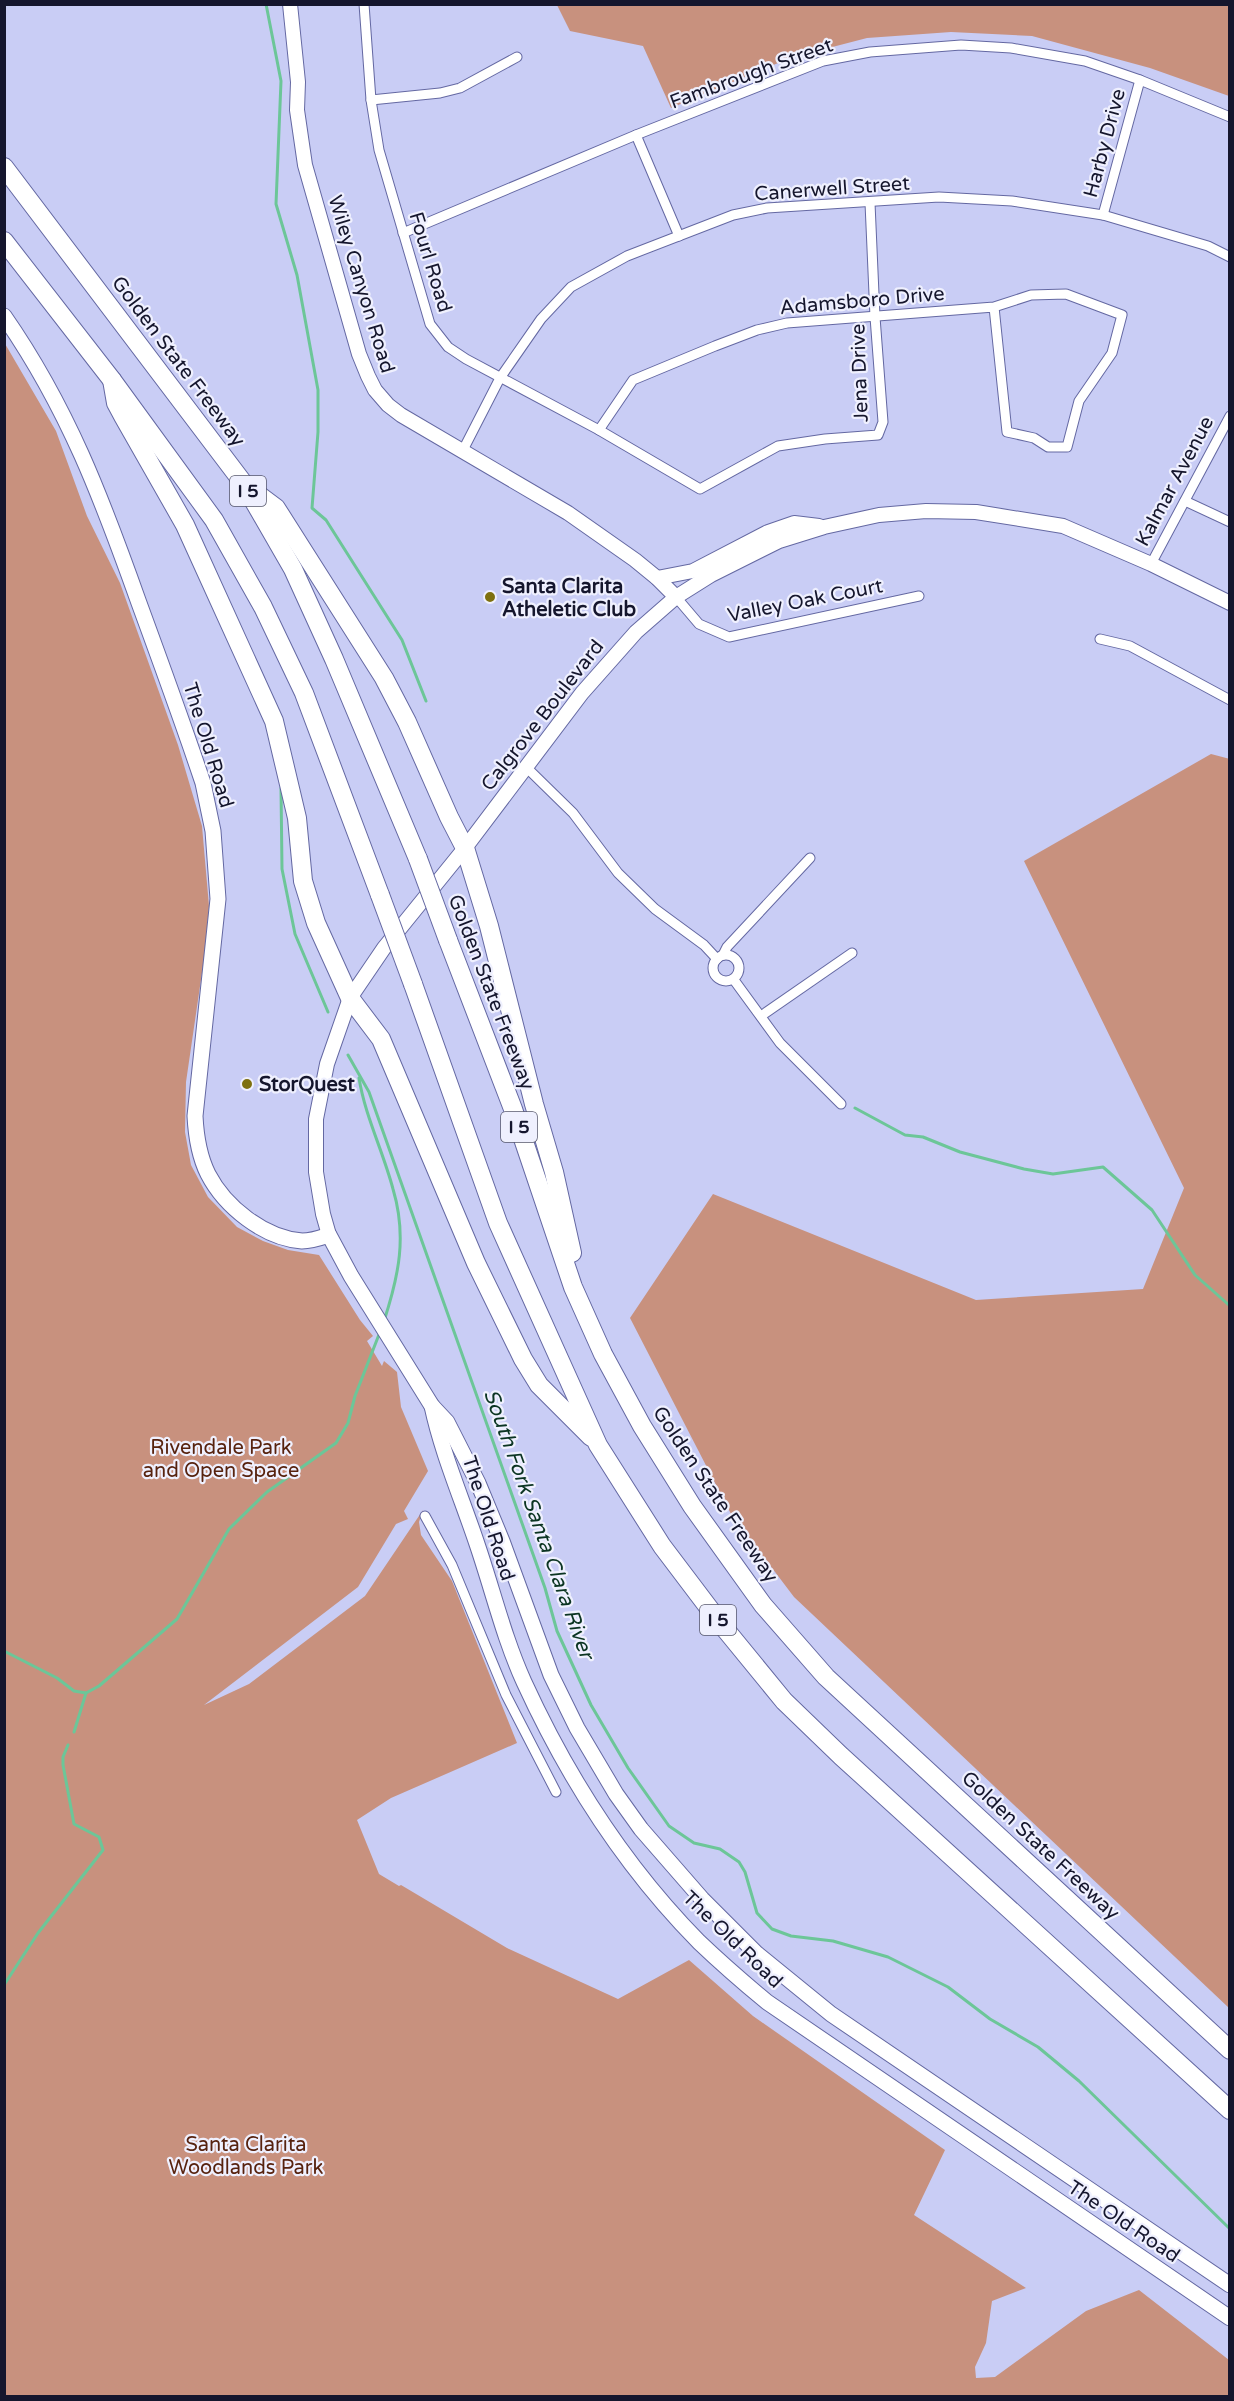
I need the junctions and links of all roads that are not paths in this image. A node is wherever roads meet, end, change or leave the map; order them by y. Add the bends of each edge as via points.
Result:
1 (290, 4) edge
2 (364, 4) edge
3 (518, 57) dead end
4 (1140, 80) junction
5 (371, 100) junction
6 (1230, 117) edge
7 (636, 135) junction
8 (4, 167) edge
9 (870, 203) junction
10 (1103, 215) junction
11 (403, 233) junction
12 (679, 236) junction
13 (4, 241) edge
14 (1230, 257) edge
15 (994, 307) junction
16 (4, 316) edge
17 (875, 317) junction
18 (500, 378) junction
19 (112, 380) junction
20 (1230, 416) edge
21 (599, 430) junction
22 (462, 452) junction
23 (244, 484) junction
24 (700, 489) joint
25 (1185, 501) junction
26 (1230, 522) edge
27 (824, 527) junction
28 (1151, 564) junction
29 (657, 578) junction
30 (919, 596) dead end
31 (676, 597) junction
32 (1230, 603) edge
33 (1100, 639) dead end
34 (1230, 700) edge
35 (526, 767) junction
36 (465, 848) junction
37 (810, 858) dead end
38 (852, 954) dead end
39 (720, 957) junction
40 (734, 980) junction
41 (350, 998) junction
42 (761, 1016) junction
43 (841, 1104) dead end
44 (329, 1235) junction
45 (586, 1316) junction
46 (432, 1406) junction
47 (598, 1445) junction
48 (425, 1516) dead end
49 (556, 1792) dead end
50 (1230, 2050) edge
51 (1230, 2110) edge
52 (1230, 2285) edge
53 (1230, 2318) edge

1 - 22 street, Wiley Canyon Road via 300,138 368,376 388,405
2 - 5 street, Fourl Road
3 - 5 street via 460,88
4 - 6 street, Fambrough Street
4 - 7 street, Fambrough Street via 1084,61 1011,48 961,45 870,52 823,61
4 - 10 street, Harby Drive
5 - 11 street, Fourl Road
7 - 11 street, Fambrough Street
7 - 12 street
8 - 23 highway, Golden State Freeway / I 5
9 - 10 street, Canerwell Street via 939,197 1012,201
9 - 12 street, Canerwell Street via 767,208 733,215
9 - 17 street, Jena Drive
10 - 14 street, Canerwell Street via 1208,246
11 - 18 street, Fourl Road via 430,324 448,347
12 - 18 street, Canerwell Street via 627,256 571,287 541,319
13 - 19 highway, I 5
15 - 15 street, Adamsboro Drive via 1007,432 1034,438 1048,447 1067,447 1079,401 1112,353 1122,315 1066,294 1030,295
15 - 17 street, Adamsboro Drive
16 - 44 main road, The Old Road via 58,402 91,472 203,783 213,831 218,899 196,1095 196,1137 202,1157 219,1190 249,1220 293,1239 312,1240
17 - 21 street, Adamsboro Drive via 787,323 715,346 633,380
17 - 24 street, Jena Drive via 883,422 878,435 778,446
18 - 21 street, Fourl Road
18 - 22 street, Canerwell Street
19 - 41 highway via 116,403 184,525 274,721 297,818 308,903
19 - 47 highway, I 5, bridge via 213,520 263,607 304,693 498,1222
20 - 25 street, Kalmar Avenue
21 - 24 street, Fourl Road
22 - 29 street, Wiley Canyon Road via 550,502
23 - 36 highway via 276,508 384,678
23 - 45 highway, Golden State Freeway / I 5, bridge via 293,569 418,859
25 - 26 street
25 - 28 street, Kalmar Avenue
27 - 28 street, Calgrove Boulevard via 879,515 976,512 1063,526
27 - 29 street via 794,523 750,540 693,571
27 - 31 street, Calgrove Boulevard via 745,557
28 - 32 street, Calgrove Boulevard
29 - 31 street, Wiley Canyon Road
30 - 31 street, Valley Oak Court via 729,637 699,624
31 - 35 street, Calgrove Boulevard via 636,632 601,671
33 - 34 street via 1130,646
35 - 36 street, Calgrove Boulevard
35 - 39 street via 573,813 618,873 655,909
36 - 41 street, Calgrove Boulevard via 384,948
36 - 45 highway via 554,1172
37 - 39 street
38 - 42 street
39 - 40 street via 729,955 737,961 739,971
39 - 40 street via 713,966 715,976 724,982
40 - 42 street
41 - 44 street, Calgrove Boulevard via 327,1064 316,1119 316,1172
41 - 47 highway via 381,1038 477,1263 523,1359 539,1385
42 - 43 street via 791,1055
44 - 46 main road
45 - 50 highway, Golden State Freeway / I 5 via 642,1426 692,1506 764,1605 826,1677
46 - 52 main road, The Old Road via 447,1422 478,1483 551,1675 576,1728 641,1829 702,1899 756,1953 831,2014
46 - 53 main road, The Old Road via 504,1633 524,1682 593,1808 679,1920 767,2002
47 - 51 highway, I 5 via 662,1546 784,1701
48 - 49 street via 452,1564 506,1695

